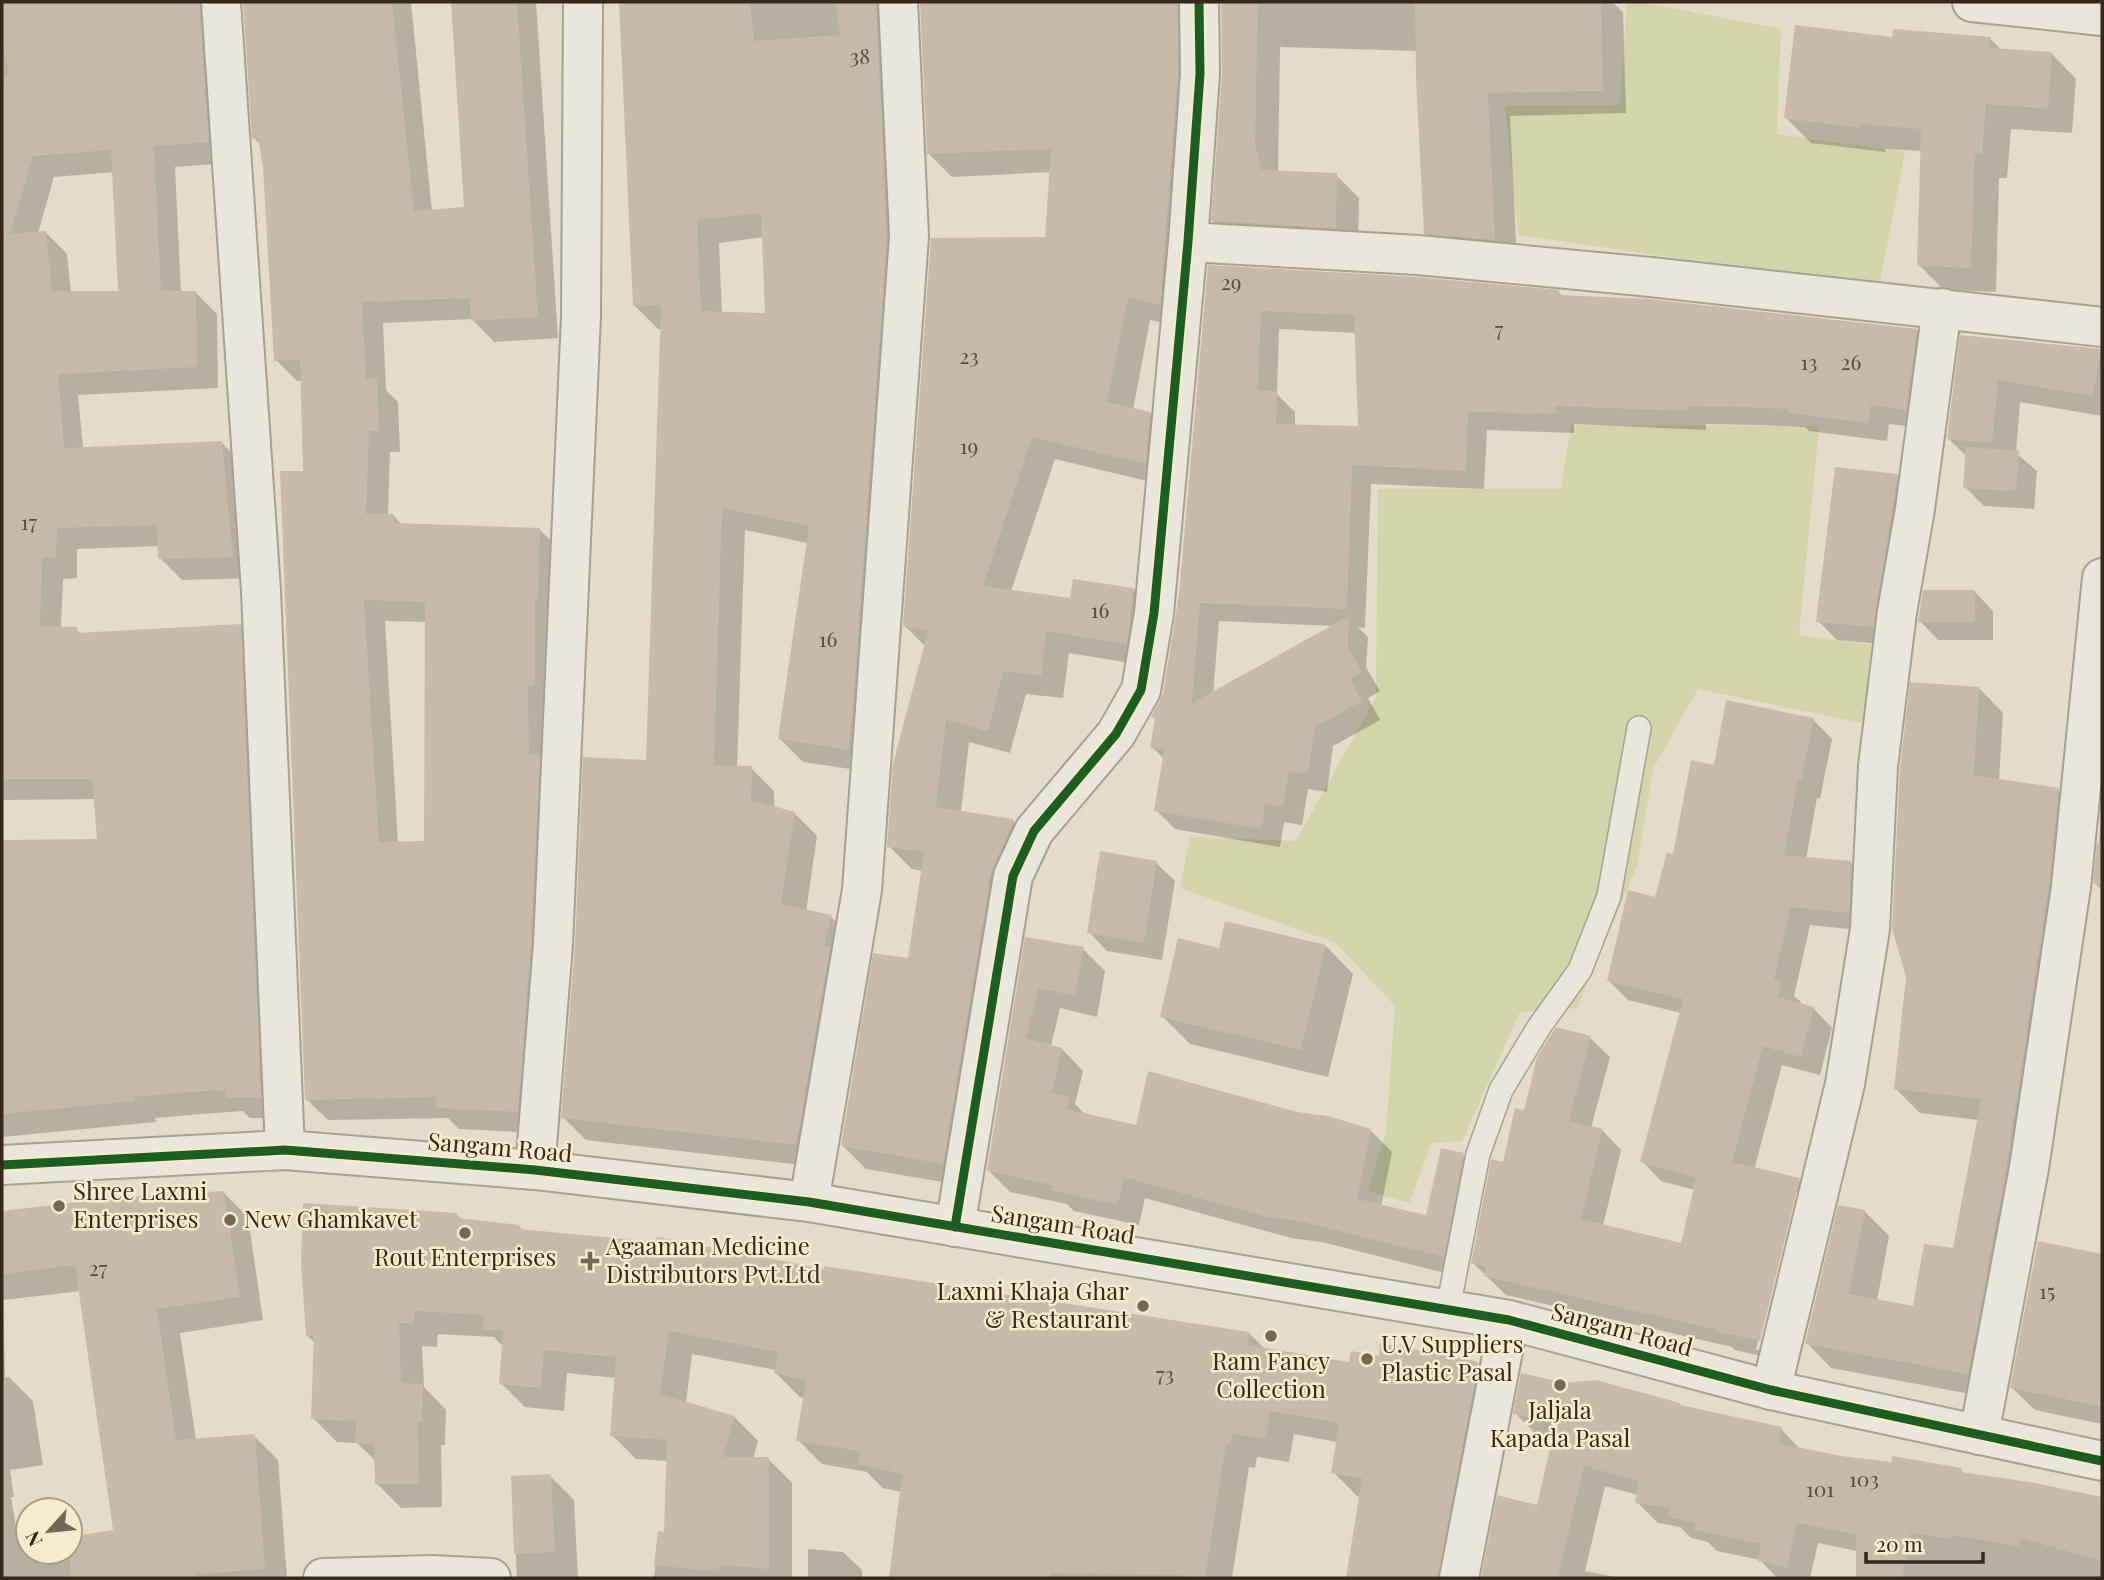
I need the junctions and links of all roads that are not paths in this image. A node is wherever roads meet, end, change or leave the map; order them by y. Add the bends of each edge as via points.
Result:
1 (221, 2) edge
2 (583, 2) edge
3 (898, 2) edge
4 (1199, 2) edge
5 (1972, 2) edge
6 (2102, 16) edge
7 (1188, 242) junction
8 (1942, 308) junction
9 (2102, 327) edge
10 (2102, 578) edge
11 (1639, 728) dead end
12 (285, 1150) junction
13 (2, 1165) edge
14 (535, 1170) junction
15 (809, 1202) junction
16 (955, 1227) junction
17 (1448, 1308) junction
18 (1509, 1320) junction
19 (1771, 1390) junction
20 (1979, 1434) junction
21 (2102, 1461) edge
22 (323, 1578) edge
23 (491, 1578) edge
24 (1459, 1578) edge

1 - 12 street via 261,591
2 - 14 street via 581,316 553,944
3 - 15 street via 909,236 862,890
4 - 7 street via 1200,74
5 - 6 street
7 - 8 street via 1418,256
7 - 16 street via 1154,612 1141,690 1116,734 1034,831 1013,876
8 - 9 street
8 - 19 street via 1878,765 1870,929 1845,1084
10 - 20 street via 2071,887 2029,1168
11 - 17 lane via 1609,896 1580,970 1501,1090 1478,1154
12 - 13 street, Sangam Road
12 - 14 street, Sangam Road
14 - 15 street, Sangam Road
15 - 16 street, Sangam Road
16 - 17 street, Sangam Road
17 - 18 street, Sangam Road
18 - 19 street, Sangam Road
18 - 24 street
19 - 20 street, Sangam Road
20 - 21 street, Sangam Road
22 - 23 street

